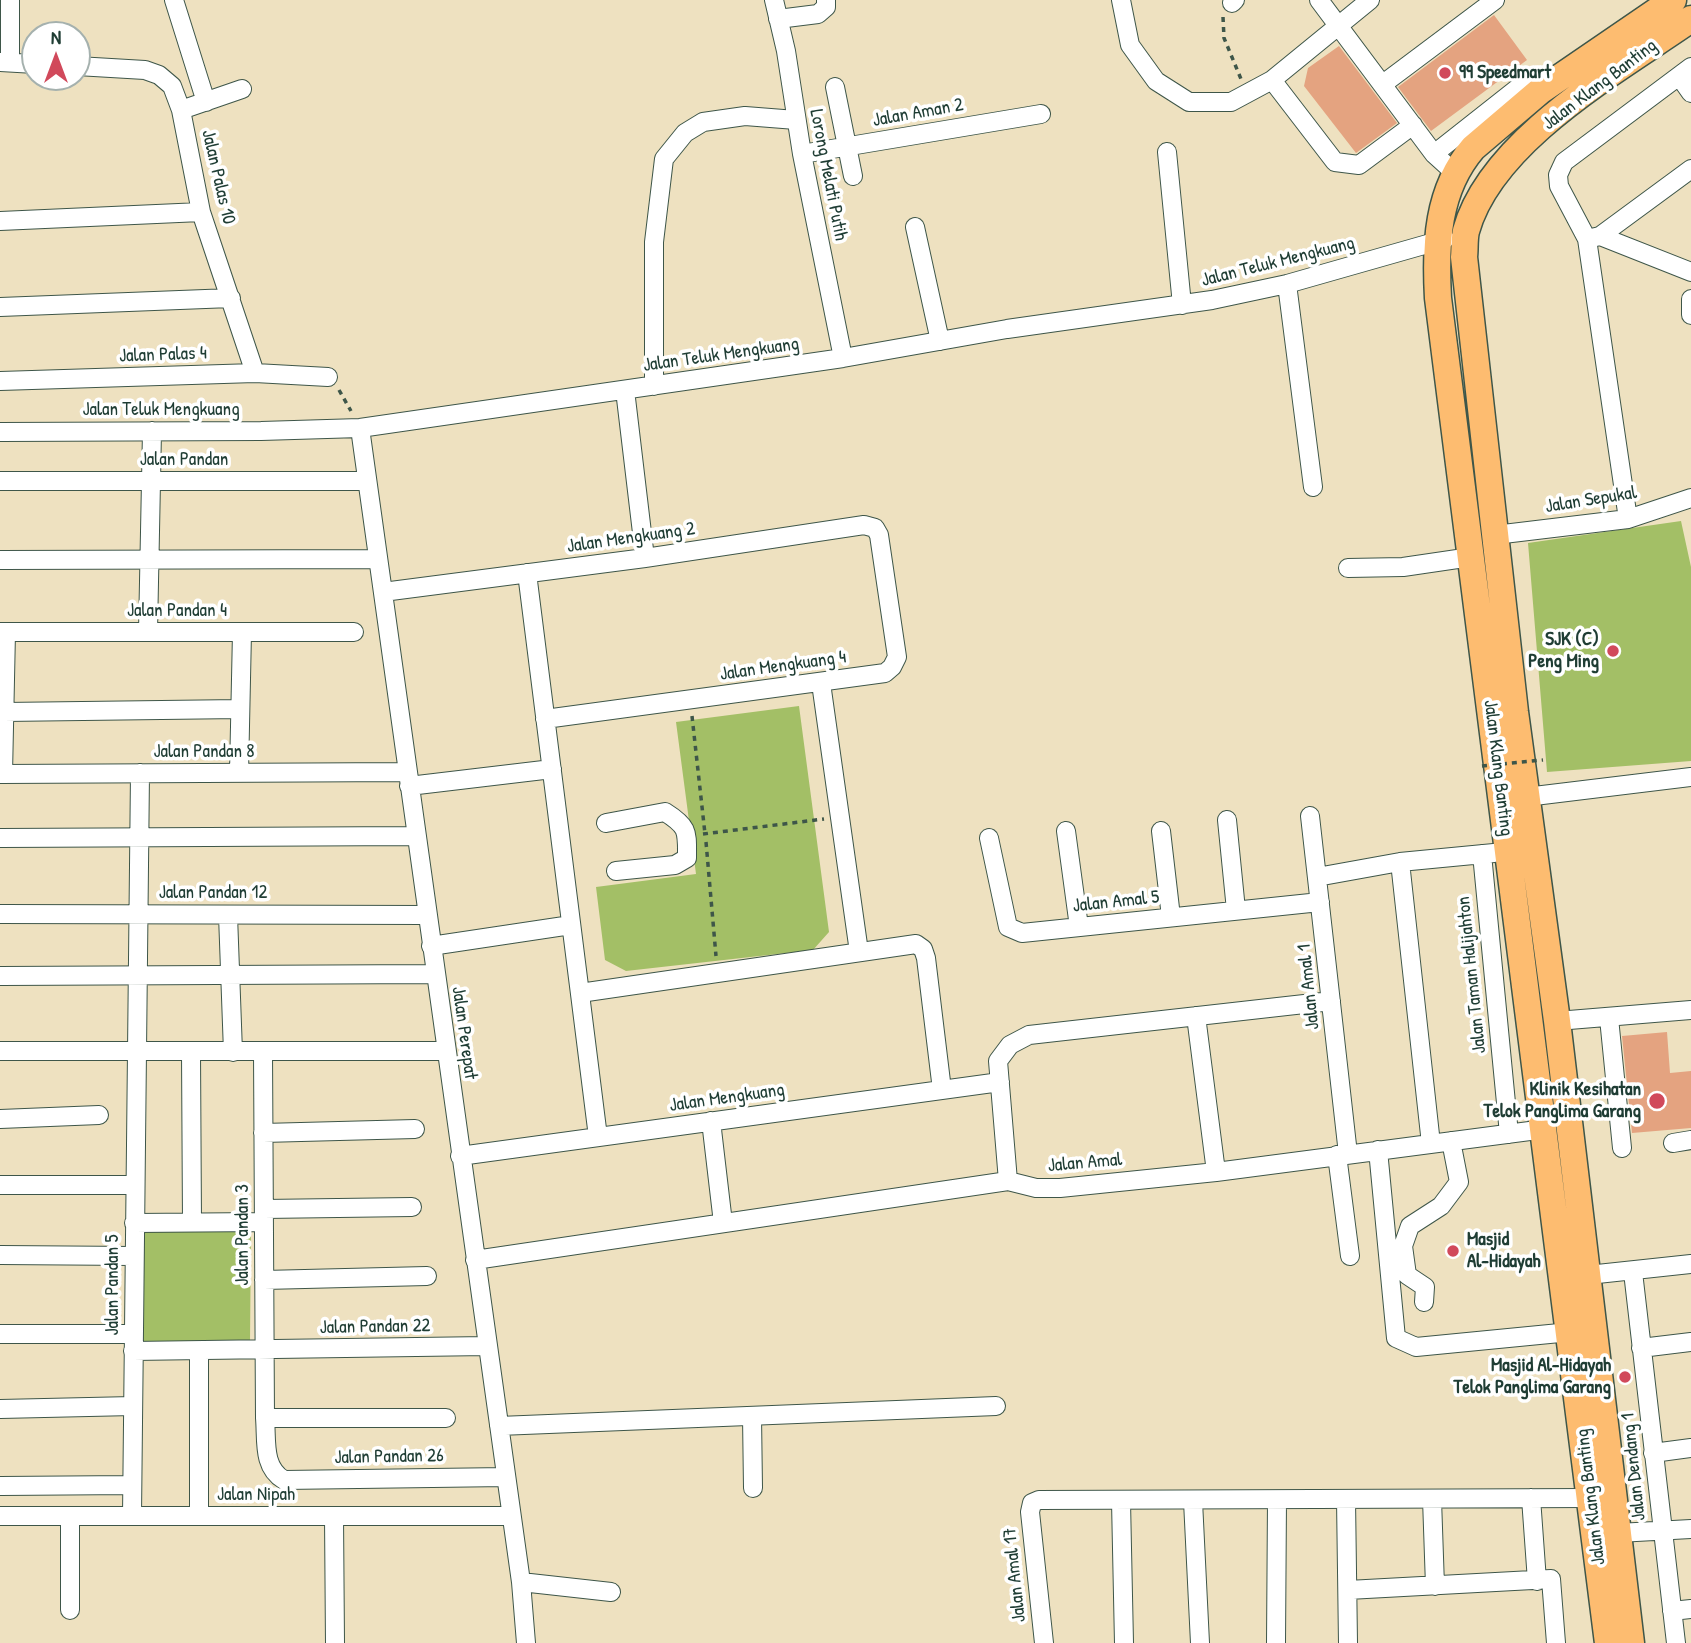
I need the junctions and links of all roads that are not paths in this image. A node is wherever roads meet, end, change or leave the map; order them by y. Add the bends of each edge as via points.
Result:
1 (10, 0) edge
2 (174, 0) edge
3 (774, 0) edge
4 (826, 0) edge
5 (1122, 0) edge
6 (1319, 0) edge
7 (1370, 0) edge
8 (1495, 0) edge
9 (1673, 0) edge
10 (778, 19) junction
11 (1691, 19) edge
12 (1339, 24) junction
13 (5, 62) edge
14 (91, 67) edge
15 (1685, 72) edge
16 (1272, 80) junction
17 (1383, 84) junction
18 (835, 87) dead end
19 (242, 89) dead end
20 (1540, 91) junction
21 (1691, 93) edge
22 (206, 102) junction
23 (181, 110) junction
24 (1041, 114) dead end
25 (796, 120) junction
26 (1413, 125) junction
27 (847, 147) junction
28 (1167, 152) dead end
29 (802, 154) junction
30 (1434, 154) junction
31 (1691, 169) edge
32 (1455, 173) junction
33 (853, 176) dead end
34 (201, 212) junction
35 (0, 220) edge
36 (915, 227) dead end
37 (1465, 234) junction
38 (1594, 238) junction
39 (1438, 241) junction
40 (1691, 272) edge
41 (1287, 284) junction
42 (231, 298) junction
43 (1691, 299) edge
44 (1182, 305) junction
45 (0, 307) edge
46 (1691, 315) edge
47 (940, 341) junction
48 (843, 358) junction
49 (255, 373) junction
50 (328, 377) road end
51 (0, 381) edge
52 (654, 386) junction
53 (625, 390) junction
54 (360, 428) junction
55 (152, 431) junction
56 (0, 432) edge
57 (0, 481) edge
58 (151, 481) junction
59 (367, 481) junction
60 (1312, 487) dead end
61 (1691, 498) edge
62 (1628, 519) junction
63 (1495, 534) junction
64 (879, 535) joint
65 (1471, 557) junction
66 (645, 558) junction
67 (150, 559) junction
68 (378, 559) junction
69 (0, 560) edge
70 (1349, 568) dead end
71 (527, 573) junction
72 (383, 592) junction
73 (3, 632) edge
74 (148, 632) junction
75 (242, 632) junction
76 (354, 632) dead end
77 (821, 683) junction
78 (240, 709) junction
79 (4, 712) junction
80 (545, 719) junction
81 (552, 769) junction
82 (140, 773) junction
83 (239, 773) junction
84 (1, 774) edge
85 (1691, 777) edge
86 (408, 779) junction
87 (1526, 797) junction
88 (1310, 816) dead end
89 (1227, 820) dead end
90 (606, 823) dead end
91 (1066, 831) dead end
92 (1161, 831) dead end
93 (416, 835) junction
94 (0, 838) edge
95 (139, 838) junction
96 (989, 838) dead end
97 (1508, 852) junction
98 (1482, 854) junction
99 (1400, 862) junction
100 (616, 871) dead end
101 (1317, 877) junction
102 (1320, 902) junction
103 (1236, 910) junction
104 (0, 914) edge
105 (138, 914) junction
106 (228, 915) junction
107 (427, 915) junction
108 (1171, 917) junction
109 (571, 925) junction
110 (1079, 927) junction
111 (431, 946) junction
112 (859, 952) junction
113 (137, 974) junction
114 (230, 974) junction
115 (435, 974) junction
116 (0, 976) edge
117 (580, 993) junction
118 (1331, 1001) junction
119 (1691, 1010) edge
120 (1196, 1016) junction
121 (1609, 1018) junction
122 (1557, 1021) junction
123 (0, 1051) edge
124 (445, 1051) junction
125 (233, 1052) junction
126 (263, 1052) junction
127 (136, 1053) junction
128 (191, 1053) junction
129 (1000, 1082) junction
130 (942, 1090) junction
131 (99, 1115) dead end
132 (0, 1119) edge
133 (711, 1121) junction
134 (415, 1129) dead end
135 (1545, 1129) junction
136 (263, 1133) junction
137 (1509, 1134) junction
138 (598, 1137) junction
139 (1691, 1140) edge
140 (1451, 1141) junction
141 (1672, 1143) dead end
142 (1431, 1144) junction
143 (1622, 1148) dead end
144 (1378, 1150) junction
145 (1343, 1155) junction
146 (460, 1156) junction
147 (1216, 1172) junction
148 (1008, 1181) junction
149 (0, 1185) edge
150 (134, 1185) junction
151 (412, 1207) dead end
152 (264, 1215) junction
153 (192, 1222) junction
154 (134, 1223) junction
155 (723, 1223) junction
156 (0, 1255) edge
157 (134, 1256) junction
158 (1350, 1256) dead end
159 (475, 1260) junction
160 (1691, 1265) edge
161 (1633, 1272) junction
162 (1588, 1275) junction
163 (427, 1276) dead end
164 (264, 1280) junction
165 (1424, 1302) dead end
166 (1570, 1332) junction
167 (0, 1334) edge
168 (1691, 1342) edge
169 (133, 1343) junction
170 (487, 1346) junction
171 (1642, 1348) junction
172 (199, 1351) junction
173 (265, 1351) junction
174 (133, 1406) junction
175 (996, 1406) dead end
176 (0, 1409) edge
177 (752, 1416) junction
178 (265, 1418) junction
179 (446, 1418) dead end
180 (499, 1426) junction
181 (1691, 1448) edge
182 (1653, 1453) junction
183 (274, 1474) joint
184 (506, 1477) junction
185 (0, 1486) edge
186 (132, 1486) junction
187 (753, 1488) dead end
188 (1531, 1498) junction
189 (1591, 1498) junction
190 (1346, 1499) junction
191 (1432, 1499) junction
192 (1194, 1500) junction
193 (1277, 1500) junction
194 (1121, 1501) junction
195 (0, 1516) edge
196 (70, 1516) junction
197 (132, 1516) junction
198 (199, 1516) junction
199 (334, 1516) junction
200 (512, 1516) junction
201 (1691, 1529) edge
202 (1662, 1532) junction
203 (1618, 1533) junction
204 (1537, 1581) junction
205 (521, 1582) junction
206 (1435, 1586) junction
207 (1349, 1590) junction
208 (611, 1591) dead end
209 (1691, 1609) edge
210 (70, 1610) dead end
211 (1672, 1611) junction
212 (335, 1643) edge
213 (526, 1643) edge
214 (1044, 1643) edge
215 (1124, 1643) edge
216 (1200, 1643) edge
217 (1276, 1643) edge
218 (1348, 1643) edge
219 (1556, 1643) edge
220 (1608, 1643) edge
221 (1631, 1643) edge
222 (1676, 1643) edge

1 - 13 street
2 - 22 street
3 - 10 street, Lorong Melati Putih
4 - 10 street via 818,14
5 - 16 street via 1130,45 1156,81 1189,102 1231,102
6 - 12 street
7 - 12 street
8 - 17 street
9 - 20 highway, Jalan Klang Banting
10 - 25 street, Lorong Melati Putih
11 - 37 highway, Jalan Klang Banting via 1562,108 1521,146 1486,190
12 - 16 street
12 - 17 street
14 - 23 street, Jalan Palas 10 via 159,75 172,86
15 - 21 street
15 - 38 street via 1564,162 1559,186
16 - 26 street via 1335,162 1359,165
17 - 26 street
18 - 27 street
19 - 22 street
20 - 30 street via 1524,83
20 - 32 highway, Jalan Klang Banting via 1473,148
22 - 23 street
23 - 34 street, Jalan Palas 10
24 - 27 street, Jalan Aman 2
25 - 29 street, Lorong Melati Putih
25 - 52 street via 745,116 703,121 685,133 664,159 654,242
26 - 30 street
27 - 29 street, Jalan Aman 2
27 - 33 street
28 - 44 street
29 - 48 street, Lorong Melati Putih
30 - 32 street
31 - 38 street
32 - 39 highway, Jalan Klang Banting via 1442,207
34 - 35 street
34 - 42 street, Jalan Palas 10
36 - 47 street
37 - 39 street, Jalan Teluk Mengkuang
37 - 63 highway, Jalan Klang Banting
38 - 40 street
38 - 62 street
39 - 41 street, Jalan Teluk Mengkuang
39 - 65 highway, Jalan Klang Banting via 1438,298
41 - 44 street, Jalan Teluk Mengkuang
41 - 60 street
42 - 45 street
42 - 49 street, Jalan Palas 10
43 - 46 street
44 - 47 street, Jalan Teluk Mengkuang
47 - 48 street, Jalan Teluk Mengkuang
48 - 52 street, Jalan Teluk Mengkuang
49 - 50 street, Jalan Palas 4
49 - 51 street, Jalan Palas 4
52 - 53 street, Jalan Teluk Mengkuang
53 - 54 street, Jalan Teluk Mengkuang
53 - 66 street
54 - 55 street, Jalan Teluk Mengkuang
54 - 59 street, Jalan Perepat
55 - 56 street, Jalan Teluk Mengkuang
55 - 58 street
57 - 58 street, Jalan Pandan
58 - 59 street, Jalan Pandan
58 - 67 street
59 - 68 street, Jalan Perepat
61 - 62 street, Jalan Sepukal
62 - 63 street, Jalan Sepukal
63 - 87 highway, Jalan Klang Banting
64 - 66 street, Jalan Mengkuang 2 via 875,528 864,525
64 - 77 street, Jalan Mengkuang 4 via 897,657 884,673
65 - 70 street via 1403,567
65 - 97 highway, Jalan Klang Banting
66 - 71 street, Jalan Mengkuang 2
67 - 68 street
67 - 69 street
67 - 74 street
68 - 72 street, Jalan Perepat
71 - 72 street, Jalan Mengkuang 2
71 - 80 street
72 - 86 street, Jalan Perepat
73 - 74 street, Jalan Pandan 4
73 - 79 street
74 - 75 street, Jalan Pandan 4
75 - 76 street, Jalan Pandan 4
75 - 78 street
77 - 80 street, Jalan Mengkuang 4
77 - 112 street
78 - 79 street
78 - 83 street
79 - 84 street
80 - 81 street
81 - 86 street, Jalan Pandan 8
81 - 109 street
82 - 83 street, Jalan Pandan 8
82 - 84 street, Jalan Pandan 8
82 - 95 street, Jalan Pandan 5
83 - 86 street, Jalan Pandan 8
85 - 87 street
86 - 93 street, Jalan Perepat
87 - 122 highway, Jalan Klang Banting
88 - 101 street, Jalan Amal 1
89 - 103 street
90 - 100 street via 665,812 696,834 687,859 675,865
91 - 110 street
92 - 108 street
93 - 95 street
93 - 107 street, Jalan Perepat
94 - 95 street
95 - 105 street, Jalan Pandan 5
96 - 110 street, Jalan Amal 5 via 1008,927 1022,933
97 - 98 street
97 - 135 highway, Jalan Klang Banting
98 - 99 street
98 - 137 street, Jalan Taman Halijahton
99 - 101 street
99 - 142 street
101 - 102 street, Jalan Amal 1
102 - 103 street, Jalan Amal 5
102 - 118 street, Jalan Amal 1
103 - 108 street, Jalan Amal 5
104 - 105 street, Jalan Pandan 12
105 - 106 street, Jalan Pandan 12
105 - 113 street, Jalan Pandan 5
106 - 107 street, Jalan Pandan 12
106 - 114 street
107 - 111 street, Jalan Perepat
108 - 110 street, Jalan Amal 5
109 - 111 street
109 - 117 street
111 - 115 street, Jalan Perepat
112 - 117 street
112 - 130 street via 916,944 923,949
113 - 114 street
113 - 116 street
113 - 127 street, Jalan Pandan 5
114 - 115 street
114 - 125 street
115 - 124 street, Jalan Perepat
117 - 138 street
118 - 120 street
118 - 145 street, Jalan Amal 1
119 - 121 street
120 - 129 street via 1029,1035 1010,1045 998,1061
120 - 147 street
121 - 122 street
121 - 143 street
122 - 162 highway, Jalan Klang Banting
123 - 127 street
124 - 126 street
124 - 146 street, Jalan Perepat
125 - 126 street
125 - 128 street
126 - 136 street, Jalan Pandan 3
127 - 128 street
127 - 150 street, Jalan Pandan 5
128 - 153 street
129 - 130 street, Jalan Mengkuang
129 - 148 street
130 - 133 street, Jalan Mengkuang
131 - 132 street
133 - 138 street, Jalan Mengkuang
133 - 155 street
134 - 136 street
135 - 137 street, Jalan Amal
135 - 166 highway, Jalan Klang Banting
136 - 152 street, Jalan Pandan 3
137 - 140 street, Jalan Amal
138 - 146 street, Jalan Mengkuang
139 - 141 street
140 - 142 street, Jalan Amal
140 - 165 street via 1459,1182 1441,1206 1410,1226 1403,1246 1407,1275 1425,1286
142 - 144 street, Jalan Amal
144 - 145 street, Jalan Amal
144 - 166 street via 1395,1338 1416,1348
145 - 147 street, Jalan Amal
145 - 158 street, Jalan Amal 1
146 - 159 street, Jalan Perepat
147 - 148 street, Jalan Amal via 1060,1188
148 - 155 street, Jalan Amal
149 - 150 street
150 - 154 street, Jalan Pandan 5
151 - 152 street
152 - 153 street
152 - 164 street, Jalan Pandan 3
153 - 154 street
154 - 157 street, Jalan Pandan 5
155 - 159 street, Jalan Amal
156 - 157 street
157 - 169 street, Jalan Pandan 5
159 - 170 street, Jalan Perepat
160 - 161 street
161 - 162 street
161 - 171 street, Jalan Dendang 1
162 - 203 highway, Jalan Klang Banting
163 - 164 street
164 - 173 street, Jalan Pandan 3
166 - 189 highway, Jalan Klang Banting
167 - 169 street, Jalan Pandan 22
168 - 171 street
169 - 172 street, Jalan Pandan 22
169 - 174 street, Jalan Pandan 5
170 - 173 street, Jalan Pandan 22
170 - 180 street, Jalan Perepat
171 - 182 street, Jalan Dendang 1
172 - 173 street, Jalan Pandan 22
172 - 198 street
173 - 178 street, Jalan Pandan 3
174 - 176 street
174 - 186 street, Jalan Pandan 5
175 - 177 street
177 - 180 street
177 - 187 street
178 - 179 street
178 - 183 street, Jalan Pandan 3 via 268,1464
180 - 184 street, Jalan Perepat
181 - 182 street
182 - 202 street, Jalan Dendang 1
183 - 184 street, Jalan Pandan 26 via 284,1479
184 - 200 street, Jalan Perepat
185 - 186 street
186 - 197 street, Jalan Pandan 5
188 - 189 street
188 - 191 street
188 - 204 street
189 - 220 highway, Jalan Klang Banting
190 - 191 street
190 - 193 street
190 - 207 street
191 - 206 street
192 - 193 street
192 - 194 street
192 - 216 street
193 - 217 street
194 - 214 street, Jalan Amal 17 via 1032,1503
194 - 215 street
195 - 196 street, Jalan Nipah
196 - 197 street, Jalan Nipah
196 - 210 street
197 - 198 street, Jalan Nipah
198 - 199 street, Jalan Nipah
199 - 200 street, Jalan Nipah
199 - 212 street
200 - 205 street, Jalan Perepat
201 - 202 street
202 - 203 street
202 - 211 street, Jalan Dendang 1
203 - 221 highway, Jalan Klang Banting
204 - 206 street
204 - 219 street via 1551,1579
205 - 208 street
205 - 213 street, Jalan Perepat
206 - 207 street
207 - 218 street
209 - 211 street
211 - 222 street, Jalan Dendang 1

